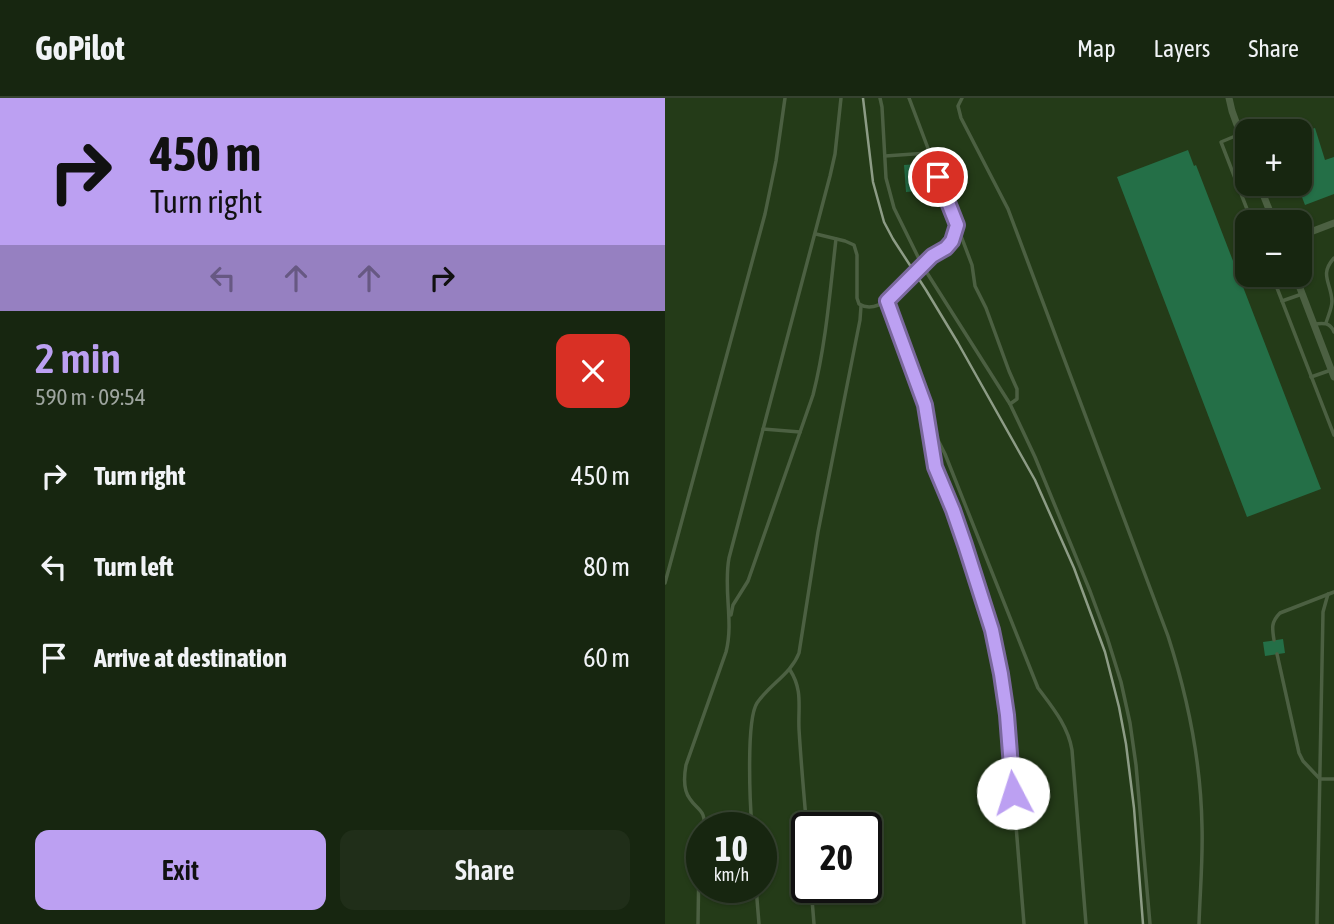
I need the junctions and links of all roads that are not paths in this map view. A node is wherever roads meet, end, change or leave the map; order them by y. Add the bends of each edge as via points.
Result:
1 (785, 98) edge
2 (841, 98) edge
3 (880, 98) edge
4 (909, 98) edge
5 (962, 98) edge
6 (1229, 98) edge
7 (1235, 119) edge
8 (1235, 136) edge
9 (929, 153) junction
10 (885, 156) junction
11 (1235, 178) edge
12 (1264, 196) edge
13 (1269, 210) edge
14 (1334, 223) edge
15 (957, 225) junction
16 (1312, 231) edge
17 (816, 234) junction
18 (836, 239) junction
19 (1334, 258) edge
20 (922, 265) junction
21 (1277, 287) edge
22 (1299, 287) edge
23 (1302, 294) junction
24 (887, 301) junction
25 (1282, 301) junction
26 (861, 306) junction
27 (1326, 323) junction
28 (1314, 324) junction
29 (1334, 332) edge
30 (1333, 374) edge
31 (1311, 377) junction
32 (1010, 404) junction
33 (925, 405) junction
34 (763, 429) junction
35 (800, 432) junction
36 (1334, 435) edge
37 (665, 583) edge
38 (1334, 593) edge
39 (1328, 594) junction
40 (730, 621) junction
41 (1274, 640) dead end
42 (1277, 654) dead end
43 (790, 669) junction
44 (1320, 779) junction
45 (1334, 779) edge
46 (702, 812) edge
47 (751, 812) edge
48 (806, 812) edge
49 (698, 903) edge
50 (758, 903) edge
51 (812, 903) edge
52 (698, 924) edge
53 (759, 924) edge
54 (814, 924) edge
55 (1024, 924) edge
56 (1086, 924) edge
57 (1150, 924) edge
58 (1199, 924) edge
59 (1317, 924) edge

1 - 37 lane via 765,214
2 - 17 lane via 835,154
3 - 10 lane
4 - 9 lane
5 - 58 lane via 958,106 961,118 1008,209 1178,666 1200,784
6 - 7 street
8 - 11 lane via 1221,142
9 - 10 lane
9 - 15 lane
10 - 20 lane via 890,196
12 - 13 street
14 - 16 street
15 - 20 lane via 950,245
15 - 32 lane via 975,286 1017,389 1017,399
17 - 18 lane
17 - 34 lane
18 - 26 lane via 850,242 856,249
18 - 35 lane via 821,365
19 - 27 lane via 1326,270 1333,303
20 - 24 lane
20 - 32 lane
21 - 25 lane
22 - 23 street
23 - 25 lane
23 - 28 street
24 - 26 lane via 875,307
24 - 33 lane
25 - 31 lane
26 - 43 lane via 799,653
27 - 28 lane
27 - 29 lane
28 - 30 street
30 - 31 lane
31 - 36 lane
32 - 57 lane via 1090,591 1121,682 1136,765
33 - 55 lane via 935,467 976,578 1001,674
33 - 56 lane via 1038,688 1070,738
34 - 35 lane
34 - 40 lane via 727,573
35 - 40 lane
38 - 39 lane
39 - 41 lane via 1280,613 1274,619
39 - 44 lane via 1323,612
40 - 46 lane via 726,652 684,775 690,800
42 - 44 lane via 1299,753
43 - 47 lane via 754,710
43 - 48 lane via 800,693
44 - 45 lane
44 - 59 lane
49 - 52 lane
50 - 53 lane
51 - 54 lane

